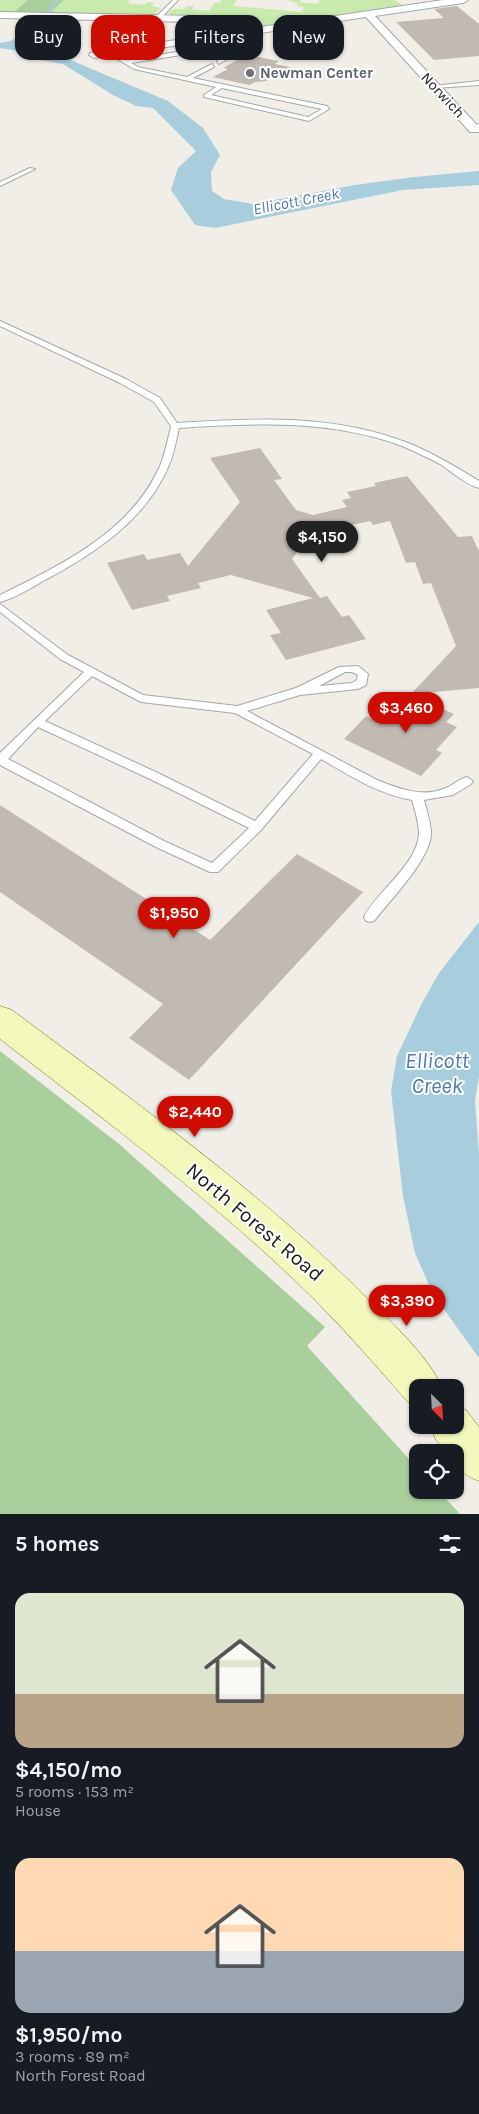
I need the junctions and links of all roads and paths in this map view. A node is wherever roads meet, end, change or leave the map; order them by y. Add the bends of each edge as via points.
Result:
1 (176, 0) edge
2 (463, 0) edge
3 (368, 14) junction
4 (0, 15) edge
5 (161, 15) edge
6 (91, 16) edge
7 (263, 29) edge
8 (175, 54) edge
9 (121, 60) edge
10 (222, 60) edge
11 (124, 62) junction
12 (219, 62) dead end
13 (212, 66) dead end
14 (188, 79) junction
15 (479, 83) edge
16 (221, 86) junction
17 (436, 86) junction
18 (477, 130) edge
19 (32, 169) dead end
20 (0, 184) edge
21 (0, 323) edge
22 (175, 426) junction
23 (479, 485) edge
24 (0, 599) edge
25 (0, 607) edge
26 (91, 671) junction
27 (300, 691) junction
28 (237, 710) junction
29 (37, 722) junction
30 (320, 753) junction
31 (0, 760) edge
32 (467, 780) dead end
33 (416, 797) junction
34 (257, 828) junction
35 (370, 917) dead end
36 (0, 1020) edge
37 (414, 1379) edge
38 (458, 1434) edge
39 (479, 1460) edge

1 - 5 lane
2 - 3 street
3 - 7 street
3 - 17 street, Norwich
4 - 6 street
8 - 11 lane
9 - 11 lane
10 - 12 lane
11 - 14 lane via 136,68
13 - 14 lane
14 - 16 lane
15 - 17 lane
16 - 16 lane via 250,92 327,108 309,119 206,96
17 - 18 street, Norwich
19 - 20 lane
21 - 22 lane via 157,400
22 - 23 lane via 293,420 362,430 416,449
22 - 24 lane via 164,466 147,495 128,517 76,560
25 - 26 lane via 64,657
26 - 28 lane via 141,698
26 - 29 lane
27 - 27 lane via 349,668 360,670 364,677 354,686
27 - 28 lane
28 - 30 lane
29 - 31 lane
29 - 34 lane
30 - 33 lane via 399,794
30 - 34 lane
31 - 34 lane via 214,869
32 - 33 lane via 456,790 433,797
33 - 35 lane via 424,825 424,839 416,858
36 - 37 street, North Forest Road via 212,1184 301,1260 348,1304
38 - 39 street

